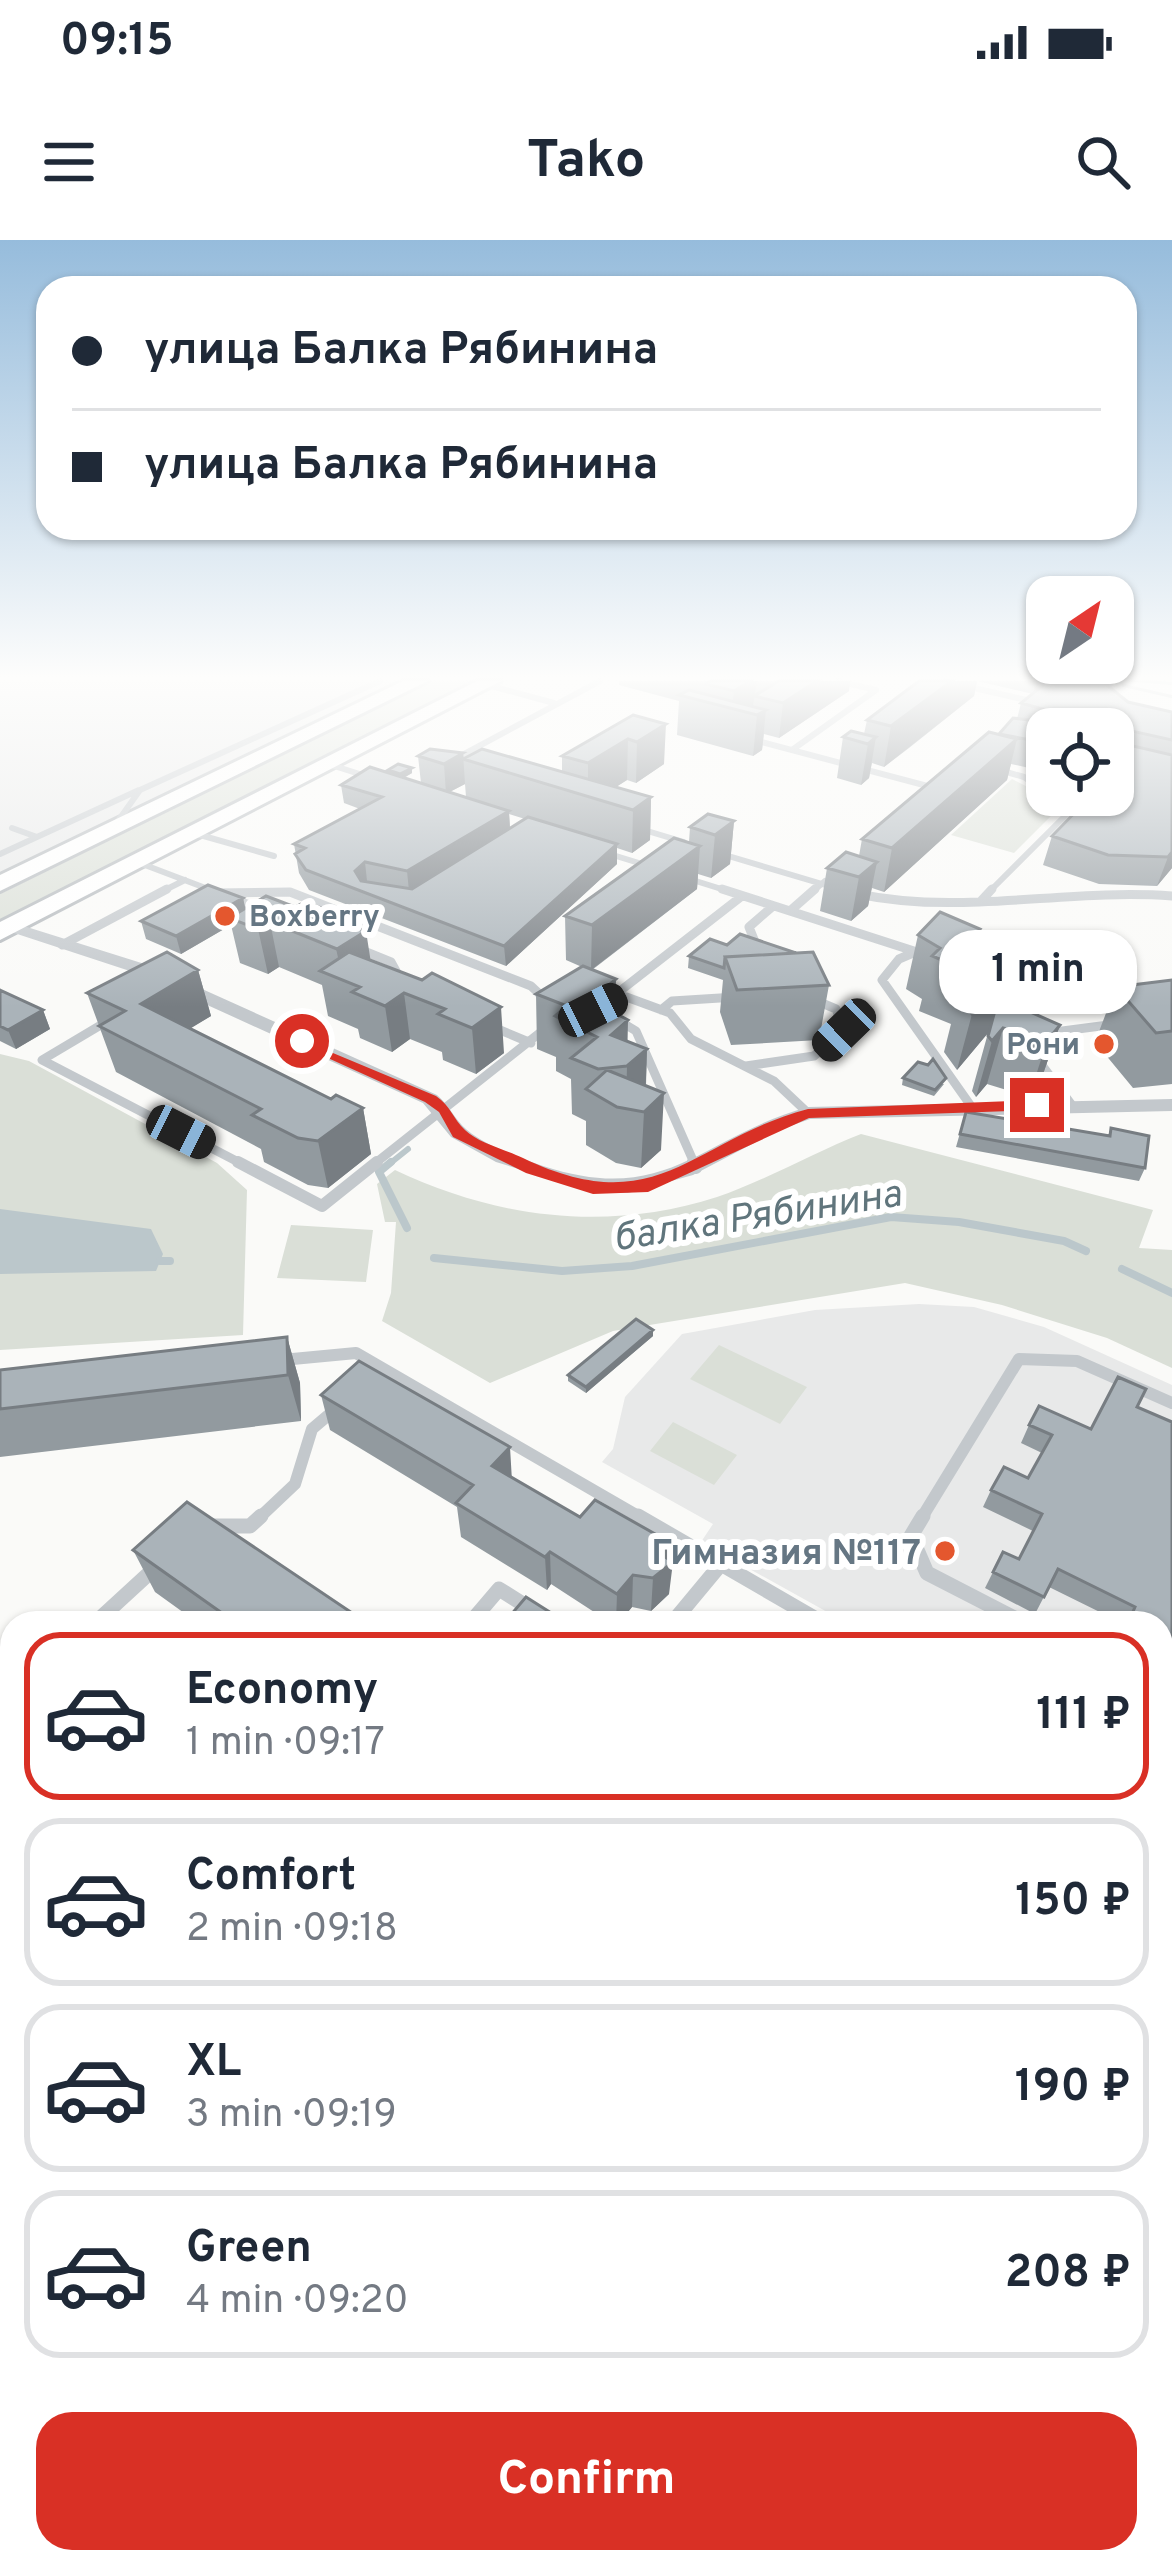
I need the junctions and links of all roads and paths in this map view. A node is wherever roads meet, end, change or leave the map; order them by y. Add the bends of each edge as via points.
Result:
1 (140, 790) joint
2 (193, 790) edge
3 (277, 790) edge
4 (933, 790) edge
5 (919, 801) edge
6 (1064, 816) edge
7 (623, 824) edge
8 (12, 828) dead end
9 (112, 829) junction
10 (193, 833) junction
11 (37, 837) junction
12 (689, 844) edge
13 (601, 851) edge
14 (712, 851) edge
15 (0, 854) edge
16 (274, 856) dead end
17 (137, 862) junction
18 (838, 870) edge
19 (185, 880) junction
20 (0, 884) edge
21 (822, 884) junction
22 (217, 893) junction
23 (1171, 894) edge
24 (742, 896) junction
25 (980, 903) junction
26 (773, 906) junction
27 (790, 911) junction
28 (282, 919) edge
29 (6, 930) edge
30 (347, 944) edge
31 (62, 945) junction
32 (781, 952) edge
33 (173, 983) junction
34 (406, 990) edge
35 (794, 993) edge
36 (154, 994) edge
37 (621, 995) junction
38 (740, 997) edge
39 (661, 1010) junction
40 (117, 1016) edge
41 (469, 1016) edge
42 (1133, 1022) edge
43 (1044, 1034) edge
44 (1022, 1036) edge
45 (531, 1043) junction
46 (746, 1066) junction
47 (1071, 1104) junction
48 (1172, 1105) edge
49 (971, 1106) junction
50 (445, 1109) junction
51 (808, 1114) junction
52 (696, 1168) junction
53 (262, 1363) edge
54 (383, 1369) junction
55 (365, 1384) edge
56 (347, 1399) edge
57 (1172, 1403) edge
58 (200, 1526) edge
59 (167, 1556) edge
60 (721, 1564) junction
61 (107, 1611) edge
62 (480, 1611) edge
63 (534, 1611) edge
64 (682, 1611) edge
65 (802, 1611) edge
66 (1001, 1611) edge

1 - 9 lane
1 - 11 lane
2 - 9 highway
3 - 10 highway
4 - 5 lane
6 - 25 lane
7 - 12 lane
8 - 11 lane
9 - 20 highway
10 - 16 lane
10 - 17 highway
11 - 15 lane
13 - 24 lane
14 - 21 lane
17 - 19 lane
17 - 29 highway
18 - 21 lane
19 - 22 lane
19 - 31 lane
21 - 25 lane via 897,905
21 - 27 lane
22 - 28 lane
22 - 45 lane via 290,892 531,986 554,1011
23 - 25 lane via 1103,891
24 - 26 lane
24 - 37 lane
26 - 27 lane
26 - 32 lane via 748,927 755,942
27 - 49 lane via 922,952 899,958 882,980
29 - 31 street
30 - 34 lane via 391,962
31 - 33 street
33 - 36 lane
33 - 50 street
35 - 46 lane via 830,1004 844,1030 814,1056
37 - 39 lane
37 - 52 lane via 593,1010 636,1031
38 - 39 lane via 671,1001
39 - 46 lane via 691,1039
40 - 50 lane via 42,1060 322,1205
41 - 45 lane
42 - 43 lane
44 - 47 lane
45 - 50 lane
46 - 51 lane
47 - 48 street
47 - 49 street
49 - 51 street
50 - 52 street via 459,1133 593,1189 642,1189
51 - 52 street
53 - 54 lane via 356,1353
54 - 55 lane
54 - 60 lane
56 - 58 lane via 311,1429 296,1484 250,1526
57 - 66 lane via 1064,1356 1019,1359 911,1536 927,1573
59 - 61 lane
60 - 64 lane
60 - 65 lane
62 - 63 lane via 499,1589

